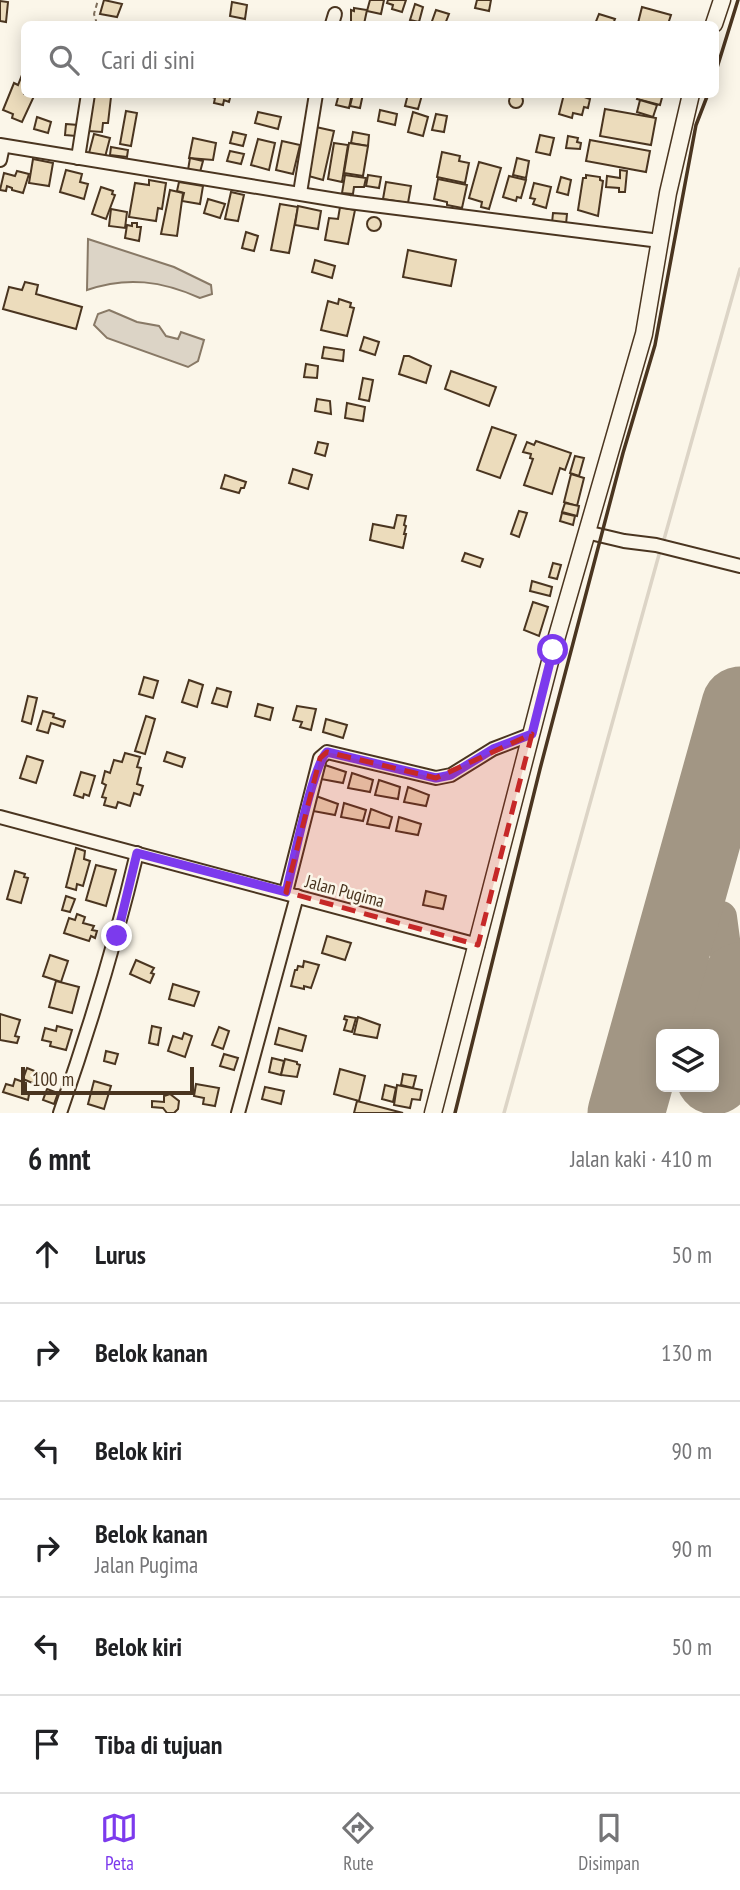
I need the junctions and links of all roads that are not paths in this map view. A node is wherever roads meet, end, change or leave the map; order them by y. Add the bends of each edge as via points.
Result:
1 (722, 0) edge
2 (715, 21) edge
3 (87, 98) edge
4 (315, 98) edge
5 (690, 98) edge
6 (2, 145) edge
7 (78, 158) junction
8 (0, 160) edge
9 (300, 193) junction
10 (660, 241) junction
11 (586, 532) junction
12 (740, 566) edge
13 (532, 734) junction
14 (0, 817) edge
15 (137, 853) junction
16 (292, 894) junction
17 (478, 945) junction
18 (60, 1113) edge
19 (238, 1113) edge
20 (433, 1113) edge

1 - 2 main road
3 - 7 street
4 - 9 street
5 - 10 main road
6 - 7 street
6 - 8 street
7 - 9 street
9 - 10 street
10 - 11 main road via 645,334
11 - 12 street
11 - 13 main road
13 - 16 street via 493,749 451,775 436,778 327,752 320,758 313,783
13 - 17 main road
14 - 15 street, Jalan Pugima
15 - 16 street, Jalan Pugima
15 - 18 street via 90,1028
16 - 17 street, Jalan Pugima
16 - 19 street
17 - 20 main road

